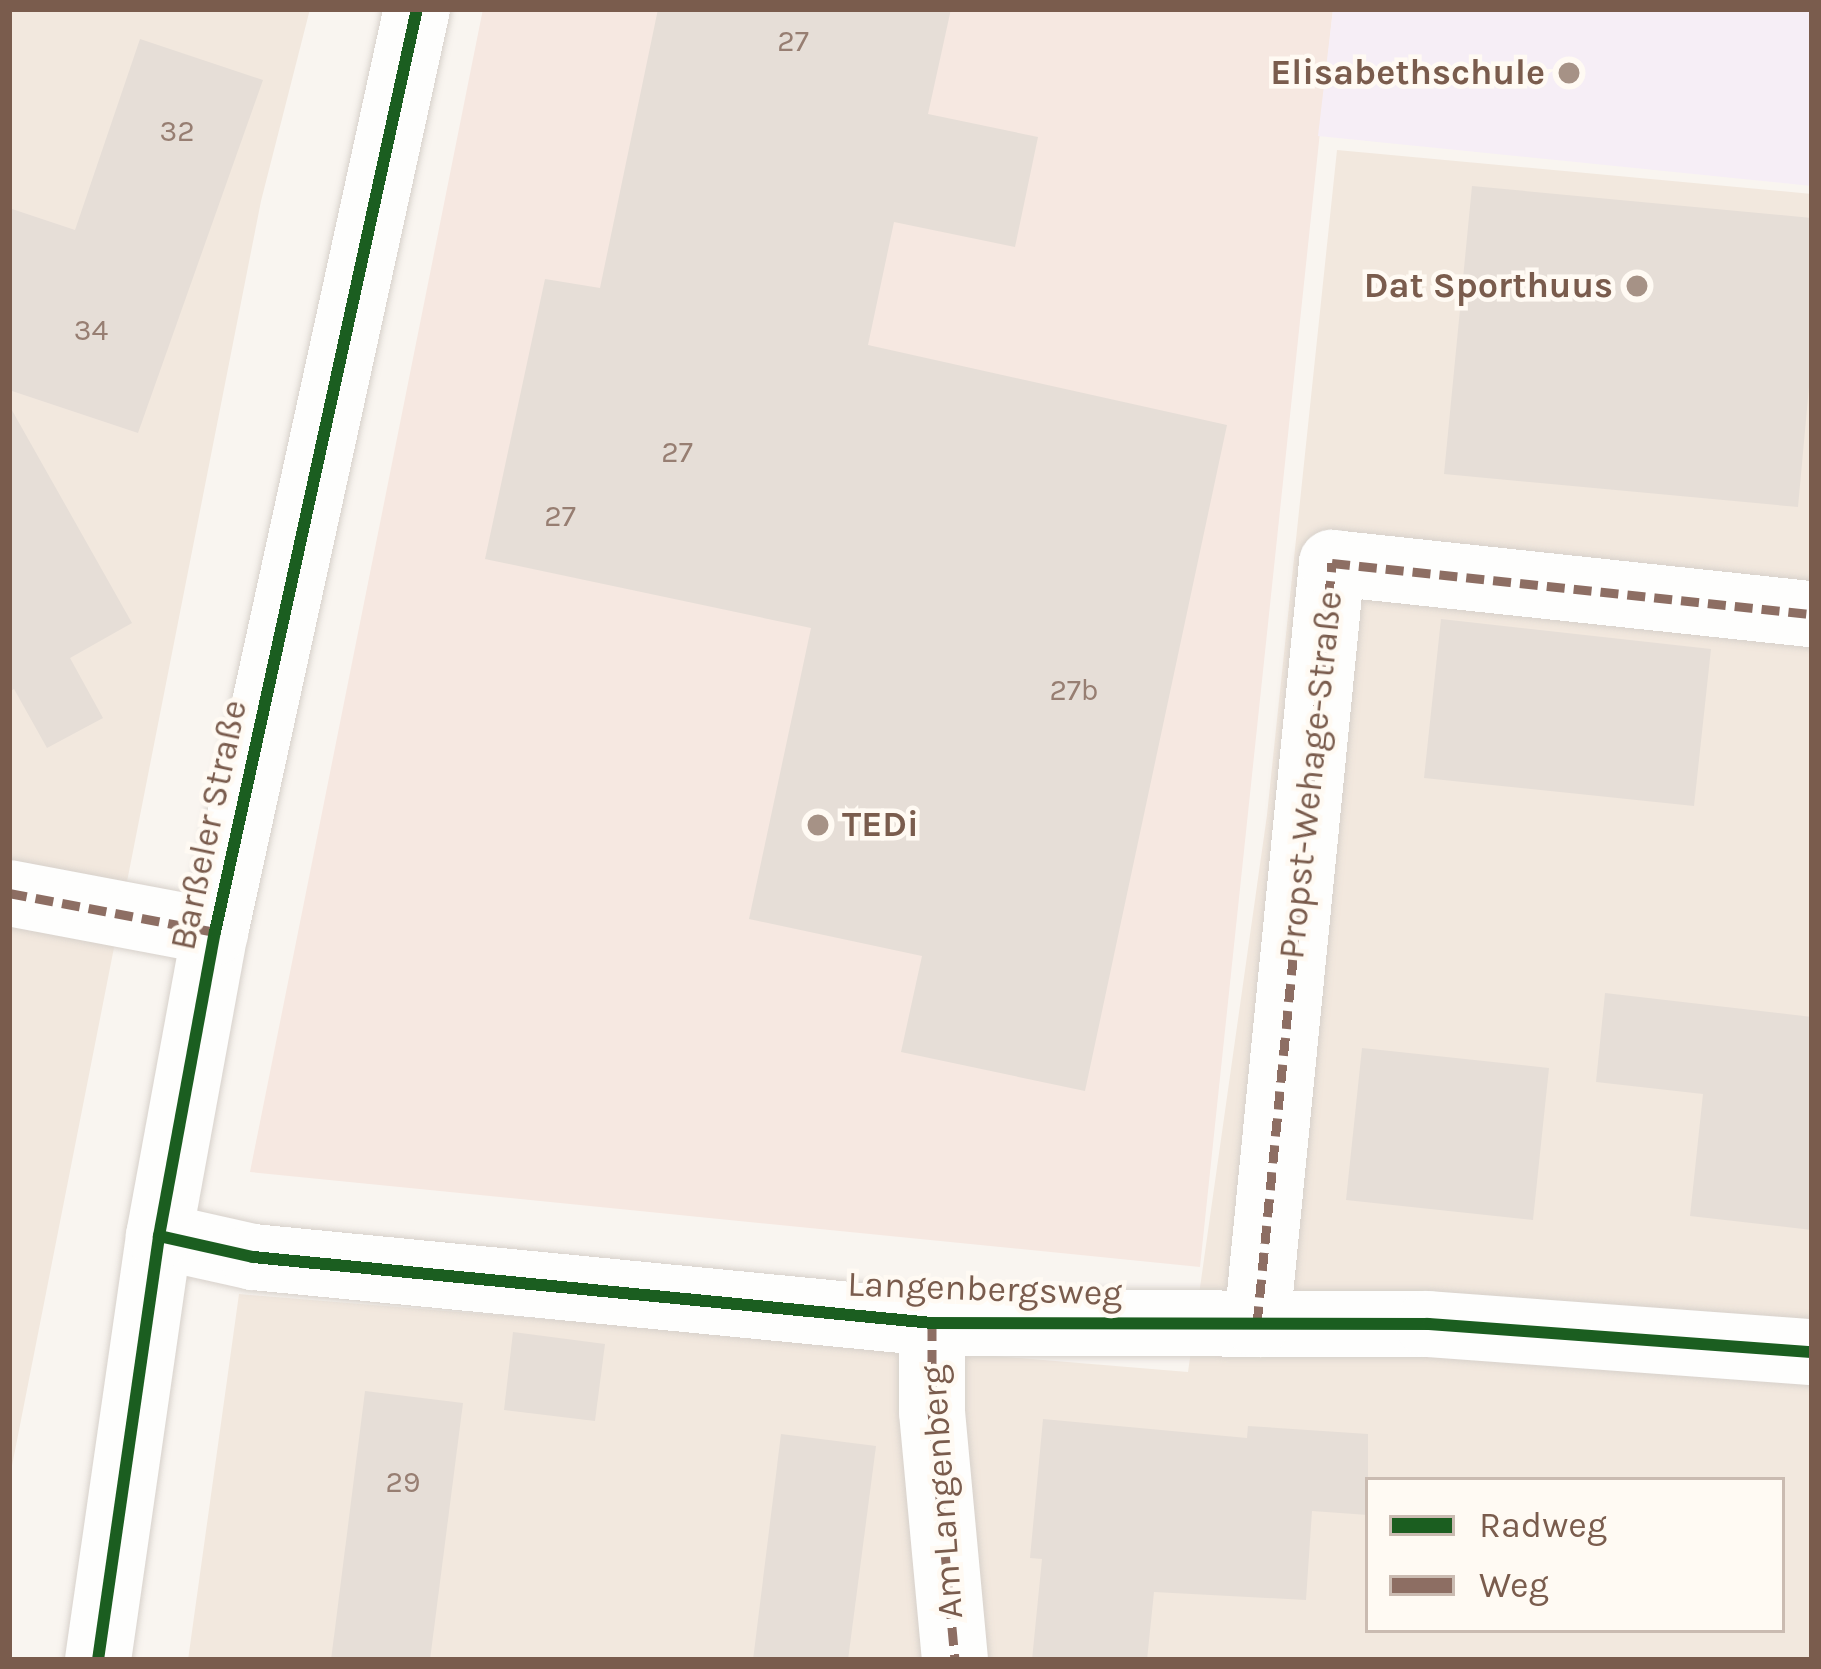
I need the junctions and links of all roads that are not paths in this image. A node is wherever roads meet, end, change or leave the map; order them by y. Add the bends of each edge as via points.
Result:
1 (417, 9) edge
2 (1812, 614) edge
3 (9, 893) edge
4 (215, 932) junction
5 (160, 1237) junction
6 (932, 1323) junction
7 (1257, 1324) junction
8 (1812, 1352) edge
9 (98, 1660) edge
10 (955, 1660) edge

1 - 4 street, Barßeler Straße
2 - 7 street, Propst-Wehage-Straße via 1333,563
3 - 4 street
4 - 5 street, Barßeler Straße
5 - 6 street, Langenbergsweg via 253,1257
5 - 9 street, Barßeler Straße
6 - 7 street, Langenbergsweg
6 - 10 street, Am Langenberg via 932,1412
7 - 8 street, Langenbergsweg via 1428,1324

